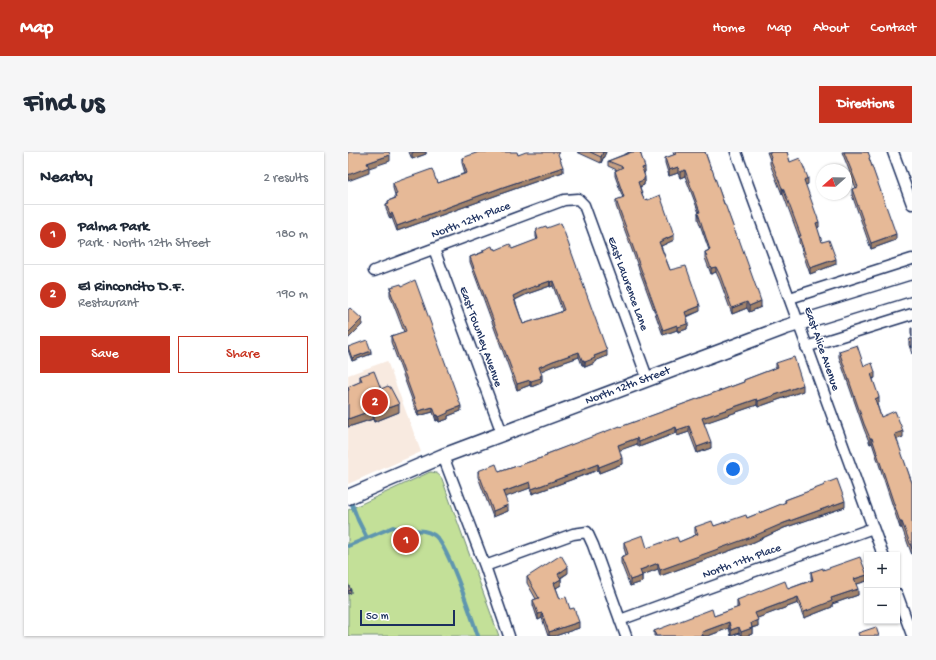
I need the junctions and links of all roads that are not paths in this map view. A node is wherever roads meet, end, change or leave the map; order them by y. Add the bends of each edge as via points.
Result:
1 (736, 152) edge
2 (893, 152) edge
3 (578, 199) joint
4 (912, 204) edge
5 (434, 250) junction
6 (912, 259) edge
7 (374, 271) dead end
8 (912, 288) edge
9 (790, 298) junction
10 (912, 314) edge
11 (798, 323) junction
12 (806, 347) junction
13 (648, 380) junction
14 (502, 433) junction
15 (443, 456) junction
16 (348, 497) edge
17 (873, 528) junction
18 (882, 552) edge
19 (485, 566) junction
20 (900, 602) edge
21 (620, 620) junction
22 (912, 635) edge
23 (510, 636) edge
24 (626, 636) edge

1 - 9 street, East Alice Avenue
2 - 4 street
3 - 5 street, North 12th Place via 564,200
3 - 13 street, East Lawrence Lane via 584,205
5 - 7 street, North 12th Place
5 - 14 street, East Townley Avenue
6 - 9 street
8 - 11 street, North 12th Street
9 - 11 street, East Alice Avenue
10 - 12 street
11 - 12 street, East Alice Avenue
11 - 13 street, North 12th Street
12 - 17 street, East Alice Avenue
13 - 14 street, North 12th Street
14 - 15 street, North 12th Street
15 - 16 street, North 12th Street
15 - 19 street
17 - 18 street, East Alice Avenue
17 - 21 street, North 11th Place
19 - 21 street via 573,534 586,532 594,545
19 - 23 street
20 - 22 street
21 - 24 street

